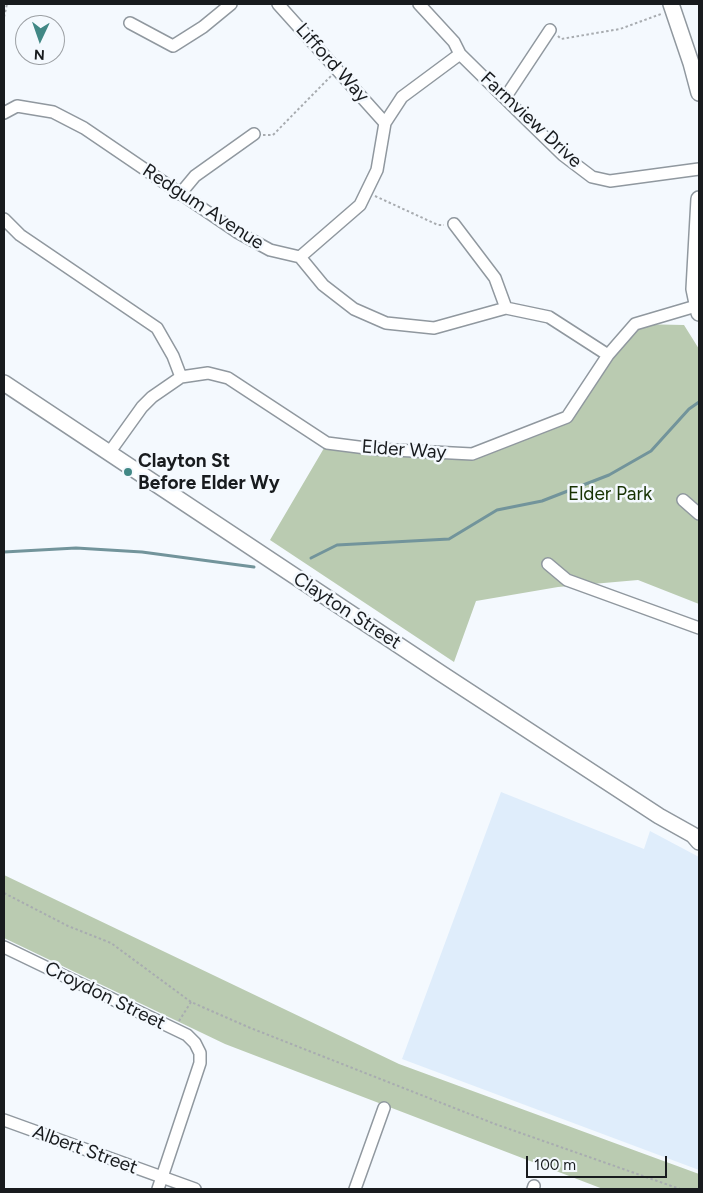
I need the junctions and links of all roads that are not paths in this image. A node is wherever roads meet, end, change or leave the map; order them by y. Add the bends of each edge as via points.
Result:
1 (231, 4) edge
2 (278, 4) edge
3 (419, 4) edge
4 (672, 7) edge
5 (130, 23) dead end
6 (550, 30) road end
7 (460, 54) junction
8 (699, 93) edge
9 (505, 98) junction
10 (4, 113) edge
11 (385, 123) junction
12 (254, 134) road end
13 (699, 169) edge
14 (180, 194) junction
15 (699, 199) edge
16 (4, 219) edge
17 (454, 224) road end
18 (300, 257) junction
19 (506, 308) junction
20 (698, 309) edge
21 (608, 355) junction
22 (181, 377) junction
23 (4, 383) edge
24 (109, 453) junction
25 (683, 500) dead end
26 (699, 514) edge
27 (548, 564) dead end
28 (699, 628) edge
29 (697, 837) edge
30 (4, 947) edge
31 (384, 1108) dead end
32 (4, 1120) edge
33 (162, 1178) junction
34 (158, 1189) edge
35 (195, 1189) edge
36 (355, 1189) edge

1 - 5 street via 204,27 173,46
2 - 11 street, Lifford Way
3 - 7 street, Farmview Drive via 454,42
4 - 8 main road
6 - 9 street
7 - 9 street, Farmview Drive
7 - 11 street via 402,97
9 - 13 street, Farmview Drive via 563,155 592,177 610,181
10 - 14 street, Redgum Avenue via 17,106 53,112 84,128
11 - 18 street via 377,170 360,205
12 - 14 street via 195,176
14 - 18 street, Redgum Avenue via 270,250
15 - 20 main road via 694,289
16 - 22 street via 20,235 157,328
17 - 19 street via 495,278
18 - 19 street via 324,285 354,309 386,323 434,328
19 - 21 street via 549,317
20 - 21 street, Elder Way via 634,324
21 - 22 street, Elder Way via 567,417 472,454 327,443 228,378 208,373
22 - 24 street, Elder Way via 142,407
23 - 24 main road, Clayton Street
24 - 29 main road, Clayton Street via 659,816
25 - 26 street
27 - 28 street via 567,580
30 - 33 street, Croydon Street via 187,1035 195,1043 200,1053 198,1072
31 - 36 street
32 - 33 street, Albert Street
33 - 34 street
33 - 35 street, Albert Street

